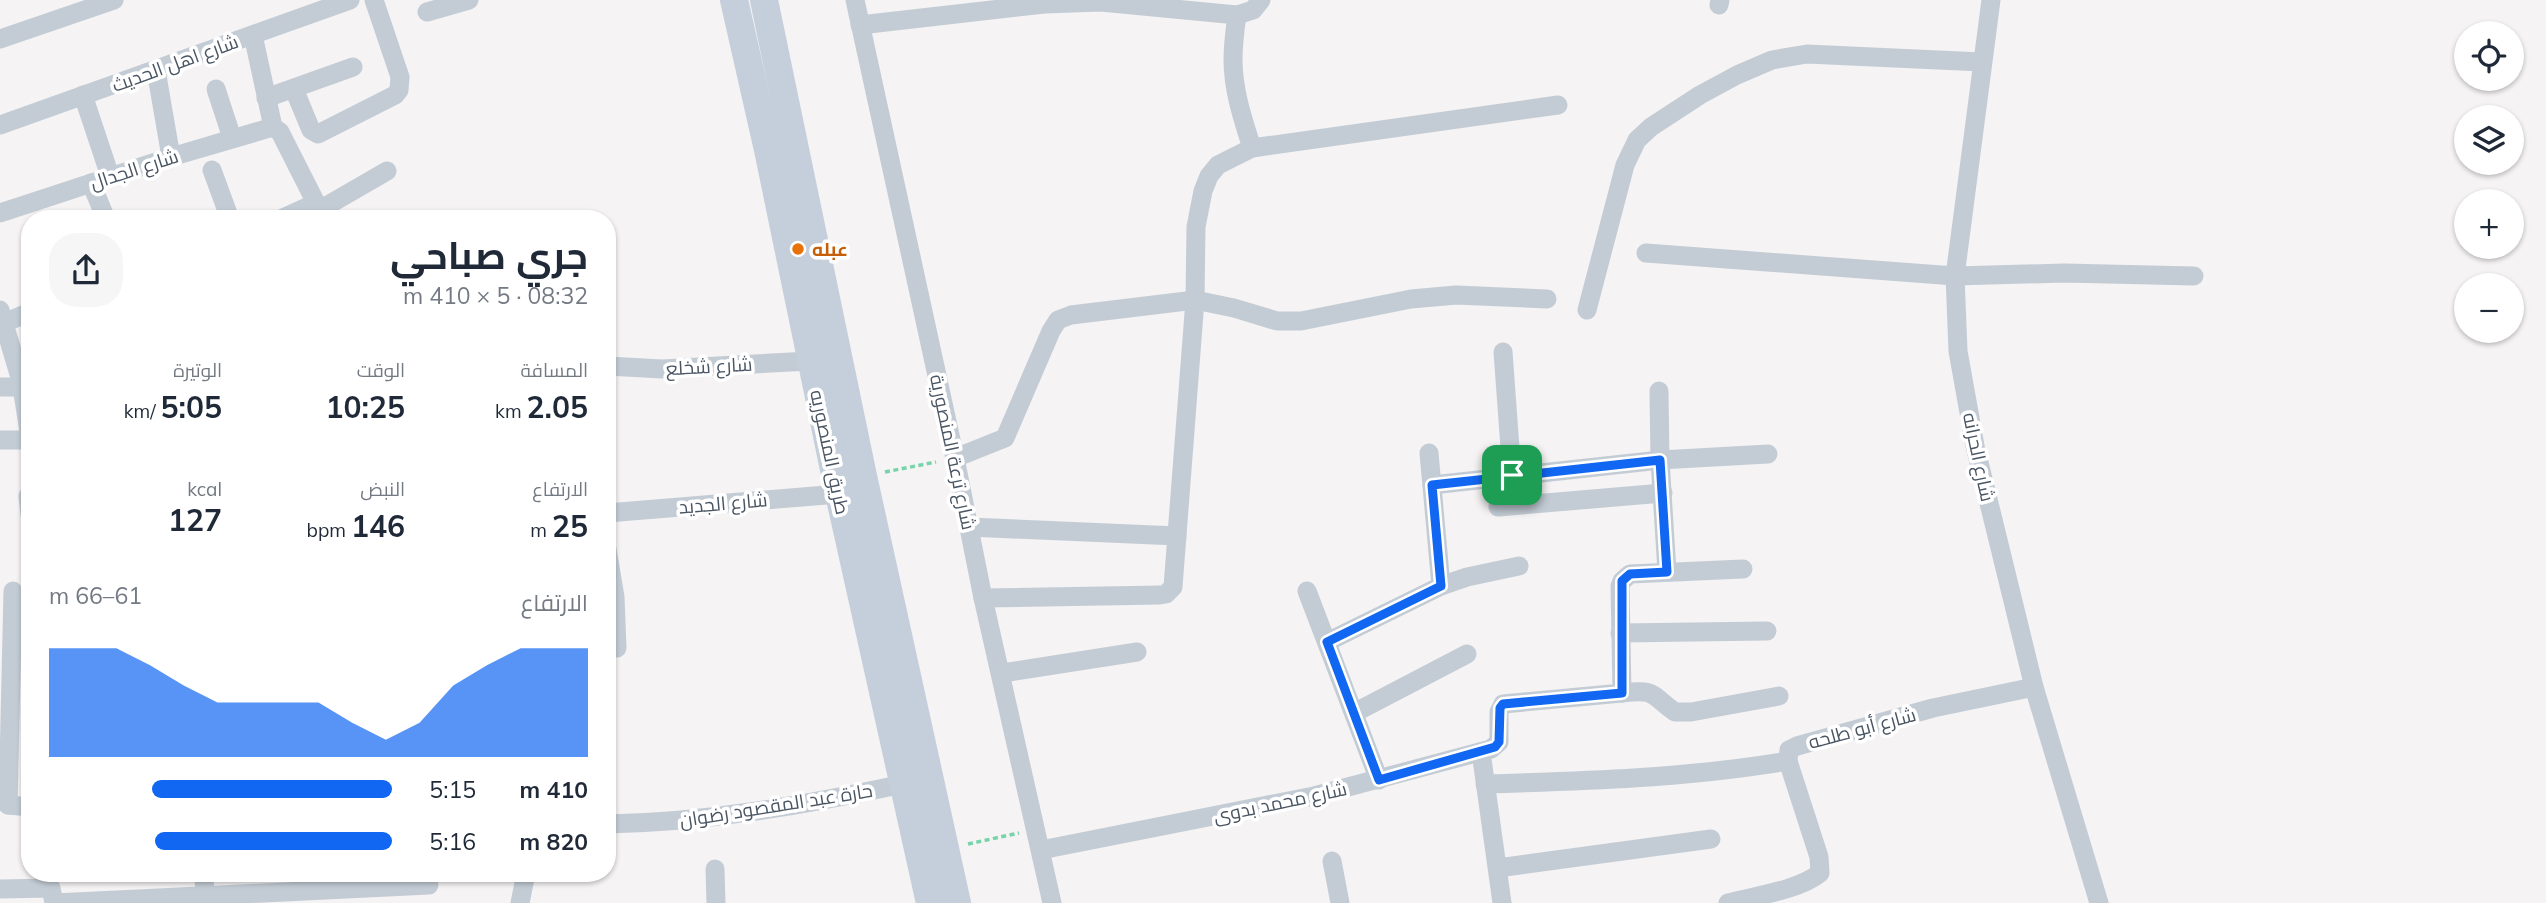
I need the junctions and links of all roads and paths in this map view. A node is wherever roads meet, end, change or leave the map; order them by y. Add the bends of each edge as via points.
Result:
1 (114, 0) edge
2 (351, 0) edge
3 (374, 0) edge
4 (469, 0) edge
5 (734, 0) edge
6 (764, 0) edge
7 (855, 0) edge
8 (1261, 0) edge
9 (1991, 0) edge
10 (426, 12) dead end
11 (1237, 15) junction
12 (860, 24) junction
13 (253, 35) junction
14 (0, 39) edge
15 (1982, 62) junction
16 (353, 67) dead end
17 (156, 70) junction
18 (216, 89) dead end
19 (294, 89) junction
20 (83, 96) junction
21 (266, 97) junction
22 (1558, 105) dead end
23 (0, 125) edge
24 (271, 127) junction
25 (232, 138) junction
26 (1252, 148) junction
27 (171, 157) junction
28 (212, 170) dead end
29 (387, 171) dead end
30 (110, 176) junction
31 (91, 183) junction
32 (102, 210) edge
33 (227, 210) edge
34 (322, 210) edge
35 (0, 213) edge
36 (1646, 253) dead end
37 (1955, 276) junction
38 (2194, 276) dead end
39 (1547, 299) dead end
40 (1195, 300) junction
41 (1587, 310) dead end
42 (21, 313) edge
43 (2, 316) edge
44 (1503, 352) dead end
45 (810, 361) junction
46 (616, 366) edge
47 (21, 372) edge
48 (0, 387) edge
49 (21, 387) edge
50 (1659, 391) dead end
51 (21, 439) edge
52 (0, 440) edge
53 (1429, 453) dead end
54 (1768, 454) dead end
55 (949, 459) junction
56 (1660, 460) junction
57 (891, 470) dead end
58 (1512, 475) junction
59 (1432, 485) junction
60 (1663, 493) junction
61 (839, 494) junction
62 (1498, 507) dead end
63 (616, 512) edge
64 (969, 527) junction
65 (1177, 536) junction
66 (1519, 566) dead end
67 (1743, 569) dead end
68 (1667, 572) junction
69 (1441, 586) junction
70 (14, 590) edge
71 (1307, 591) dead end
72 (983, 598) junction
73 (616, 622) edge
74 (1767, 631) dead end
75 (1620, 633) junction
76 (1327, 642) junction
77 (617, 648) dead end
78 (1137, 652) dead end
79 (1467, 654) dead end
80 (1002, 673) junction
81 (2034, 687) junction
82 (1622, 693) junction
83 (1779, 696) dead end
84 (1354, 713) junction
85 (1481, 752) junction
86 (1788, 761) junction
87 (1379, 780) junction
88 (903, 784) junction
89 (1485, 784) junction
90 (4, 808) edge
91 (616, 823) edge
92 (1021, 833) dead end
93 (1711, 839) dead end
94 (961, 846) dead end
95 (1041, 850) junction
96 (1332, 861) dead end
97 (1498, 868) junction
98 (715, 869) dead end
99 (524, 882) edge
100 (429, 886) dead end
101 (0, 889) edge
102 (326, 897) edge
103 (270, 898) edge
104 (205, 899) edge
105 (520, 903) edge
106 (716, 903) edge
107 (930, 903) edge
108 (957, 903) edge
109 (1052, 903) edge
110 (1340, 903) edge
111 (1502, 903) edge
112 (1728, 903) edge
113 (2099, 903) edge

1 - 14 street
2 - 13 street, شارع اهل الحديث
3 - 19 street via 400,77 395,95 318,134
4 - 10 street
5 - 45 main road, طريق المنصوريه
6 - 108 main road, طريق المنصوريه
7 - 12 street, شارع ترعة المنصورية
8 - 11 street via 1253,10
9 - 15 street, شارع الحرانه
11 - 12 street via 1101,2
11 - 26 street via 1235,81
12 - 55 street, شارع ترعة المنصورية
13 - 17 street, شارع اهل الحديث
13 - 21 street
15 - 37 street, شارع الحرانه
15 - 41 street via 1807,54 1772,60 1700,95 1637,140 1625,165
16 - 19 street
17 - 20 street, شارع اهل الحديث
17 - 27 street
18 - 25 street
19 - 21 street
20 - 23 street, شارع اهل الحديث
20 - 30 street
21 - 24 street
22 - 26 street
24 - 25 street, شارع الجدال
24 - 34 street via 280,132
25 - 27 street, شارع الجدال
26 - 40 street via 1218,165 1203,191 1196,227
27 - 30 street, شارع الجدال
28 - 33 street
29 - 34 street
30 - 31 street, شارع الجدال
31 - 32 street
31 - 35 street, شارع الجدال
36 - 37 street
37 - 38 street
37 - 81 street, شارع الحرانه via 1958,351 1975,446
39 - 40 street via 1456,295 1411,299 1301,321 1277,321
40 - 55 street via 1058,320 1005,438
40 - 65 street
42 - 43 street
43 - 47 street
44 - 58 street
45 - 46 street, شارع شخلع via 662,369
45 - 61 main road, طريق المنصوريه
48 - 49 street
50 - 56 street
51 - 52 street
53 - 59 street
54 - 56 street
55 - 57 path
55 - 64 street, شارع ترعة المنصورية
56 - 58 street
56 - 60 street
58 - 59 street
59 - 69 street
60 - 62 street
60 - 68 street
61 - 63 street, شارع الجديد
61 - 88 main road, طريق المنصوريه
64 - 65 street
64 - 72 street, شارع ترعة المنصورية
65 - 72 street via 1173,587 1166,594
66 - 69 street
67 - 68 street
68 - 75 street via 1630,574 1622,581
69 - 76 street
70 - 90 street
71 - 76 street
72 - 80 street, شارع ترعة المنصورية
73 - 77 street
74 - 75 street
75 - 82 street
76 - 84 street
78 - 80 street
79 - 84 street
80 - 95 street, شارع ترعة المنصورية
81 - 86 street, شارع أبو طلحه via 1933,708 1797,746 1789,750
81 - 113 street, شارع الحرانه
82 - 83 street via 1647,690 1675,712
82 - 85 street via 1503,704 1499,742
84 - 87 street
85 - 87 street, شارع محمد بدوى
85 - 89 street
86 - 89 street via 1672,777
86 - 112 street, شارع أبو طلحه via 1820,873
87 - 95 street, شارع محمد بدوى
88 - 91 street, حارة عبد المقصود رضوان via 811,804 718,817
88 - 107 main road, طريق المنصوريه
89 - 97 street
92 - 94 path
93 - 97 street
95 - 109 street, شارع ترعة المنصورية
96 - 110 street
97 - 111 street
98 - 106 street
99 - 105 street
100 - 102 street
101 - 104 street via 51,888 54,903
102 - 103 street
103 - 104 street

